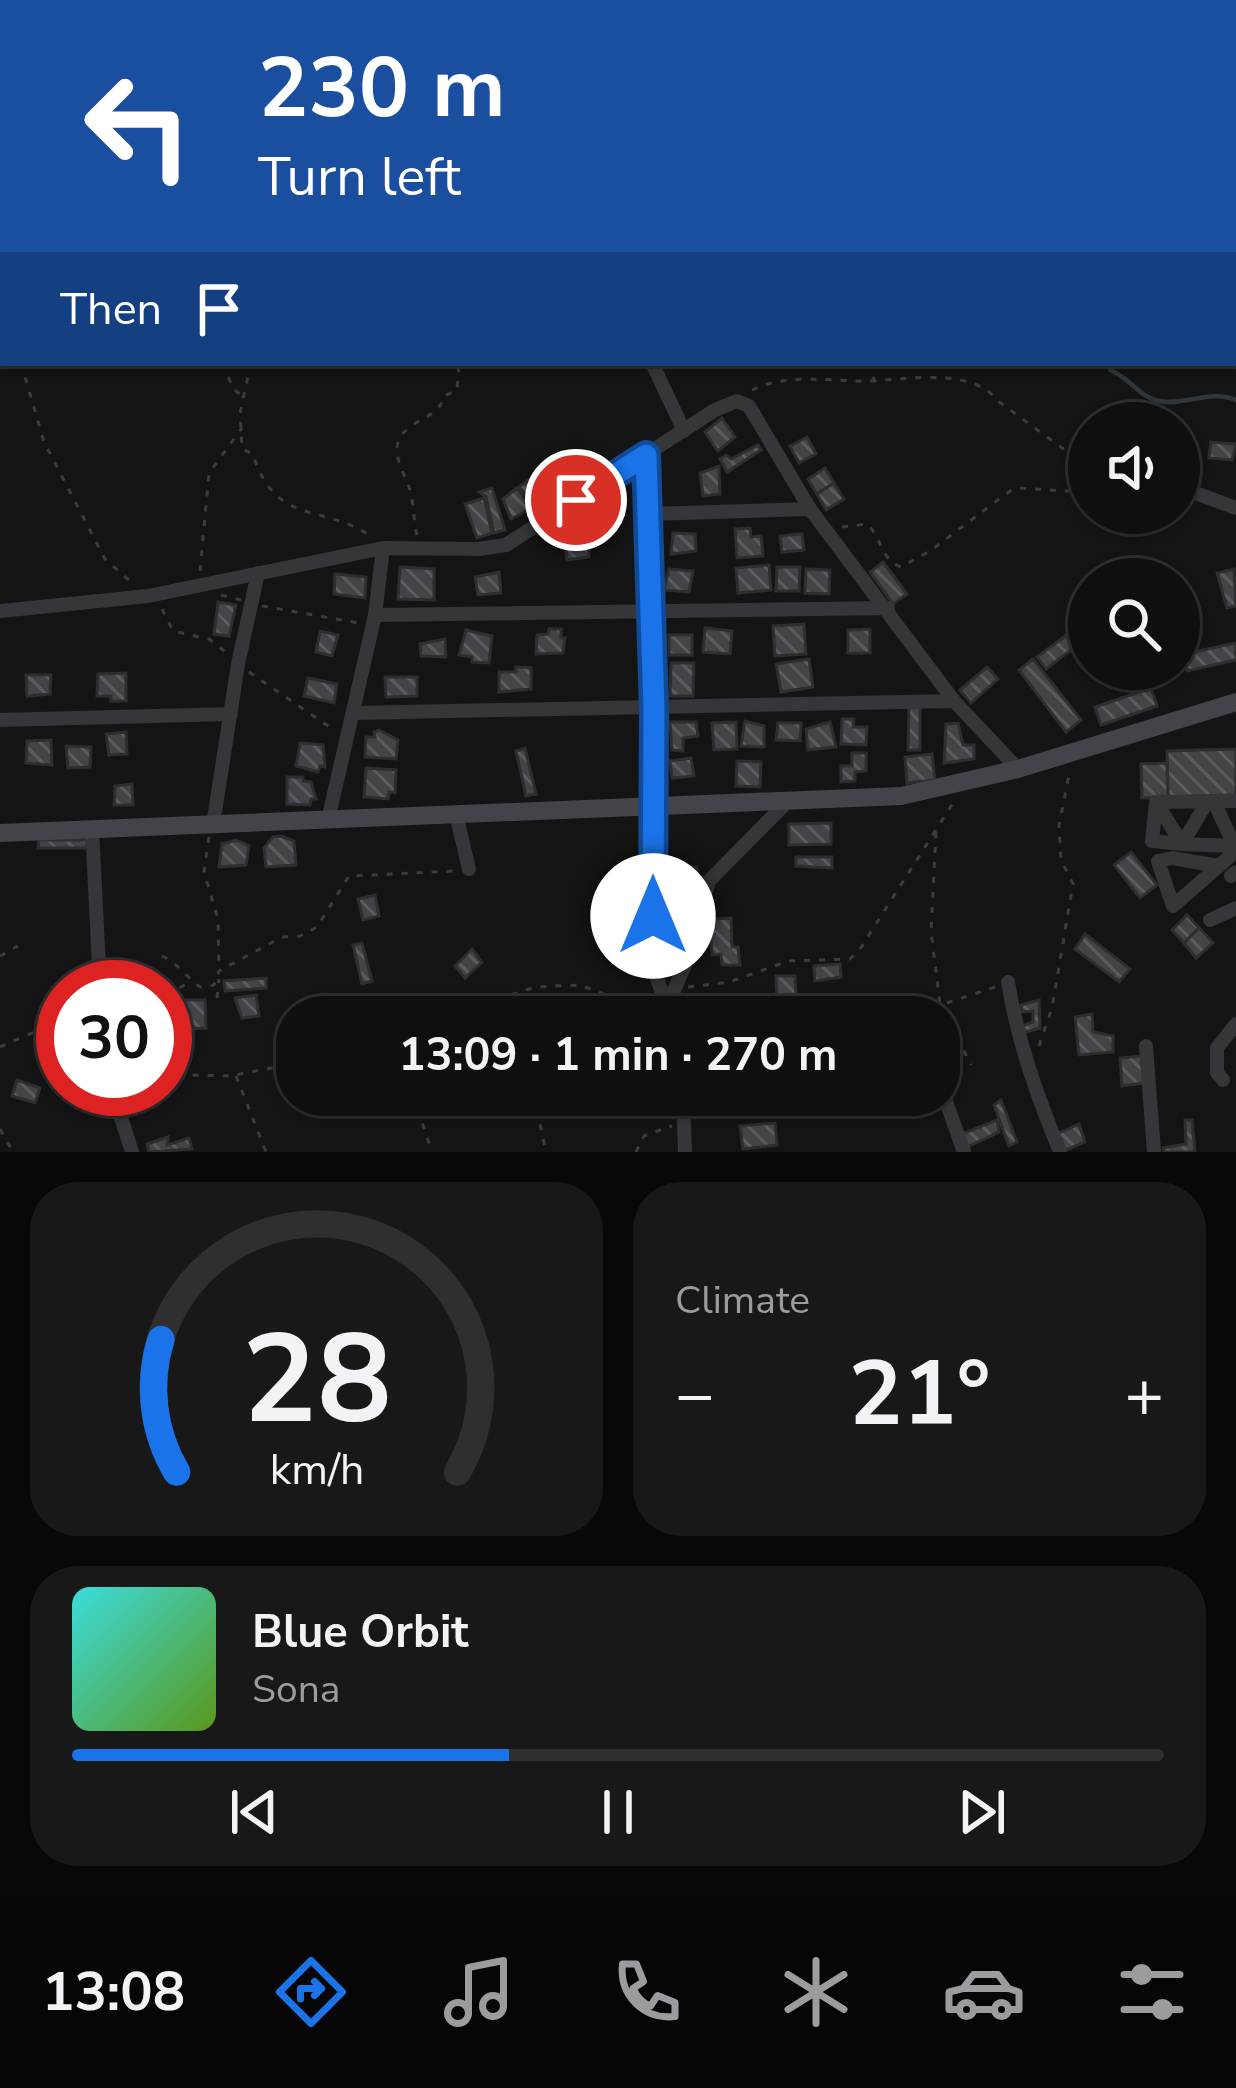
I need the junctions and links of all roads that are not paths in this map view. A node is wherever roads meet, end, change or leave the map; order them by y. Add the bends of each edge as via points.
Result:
1 (653, 366) edge
2 (685, 431) junction
3 (646, 455) junction
4 (1200, 495) edge
5 (1236, 508) edge
6 (810, 509) junction
7 (649, 514) junction
8 (383, 548) junction
9 (258, 573) junction
10 (888, 608) junction
11 (0, 611) edge
12 (650, 613) junction
13 (373, 620) junction
14 (954, 701) junction
15 (1236, 702) edge
16 (654, 709) junction
17 (353, 713) junction
18 (231, 714) junction
19 (0, 720) edge
20 (1018, 769) junction
21 (788, 801) junction
22 (1236, 801) edge
23 (1156, 802) junction
24 (1185, 802) junction
25 (1210, 802) junction
26 (652, 807) junction
27 (456, 814) junction
28 (328, 820) junction
29 (92, 828) junction
30 (211, 830) junction
31 (0, 833) edge
32 (1183, 843) junction
33 (1236, 849) edge
34 (469, 869) road end
35 (1229, 871) edge
36 (1236, 908) edge
37 (1210, 920) dead end
38 (99, 960) edge
39 (1008, 982) road end
40 (662, 996) edge
41 (672, 996) edge
42 (1236, 1024) edge
43 (1146, 1046) dead end
44 (1222, 1080) dead end
45 (120, 1116) edge
46 (684, 1116) edge
47 (951, 1116) edge
48 (685, 1150) edge
49 (132, 1152) edge
50 (964, 1152) edge
51 (1060, 1152) edge
52 (1154, 1152) edge

1 - 2 street
2 - 3 street
2 - 6 street via 737,401 754,413
3 - 7 street
3 - 8 street via 506,545
4 - 5 street
6 - 7 street
6 - 10 street
7 - 12 street
8 - 9 street
8 - 13 street
9 - 11 street via 148,596
9 - 18 street
10 - 12 street
10 - 14 street
12 - 13 street
12 - 16 street
13 - 17 street
14 - 16 street
14 - 20 street
15 - 20 street
16 - 17 street
16 - 26 street
17 - 28 street
18 - 19 street
18 - 30 street
20 - 21 street via 902,796
21 - 26 street
21 - 41 street via 709,881
22 - 25 street
23 - 24 street
23 - 32 street
23 - 32 street via 1152,841
24 - 25 street
24 - 32 street
25 - 32 street
25 - 33 street
26 - 27 street
26 - 40 street via 653,952
27 - 28 street
27 - 34 street
28 - 30 street
29 - 30 street
29 - 31 street
29 - 38 street
32 - 33 street
33 - 35 street
35 - 35 street via 1173,905 1158,861 1172,858
36 - 37 street
39 - 51 street via 1028,1070
42 - 44 street via 1217,1048
43 - 52 street
45 - 49 street
46 - 48 street
47 - 50 street

